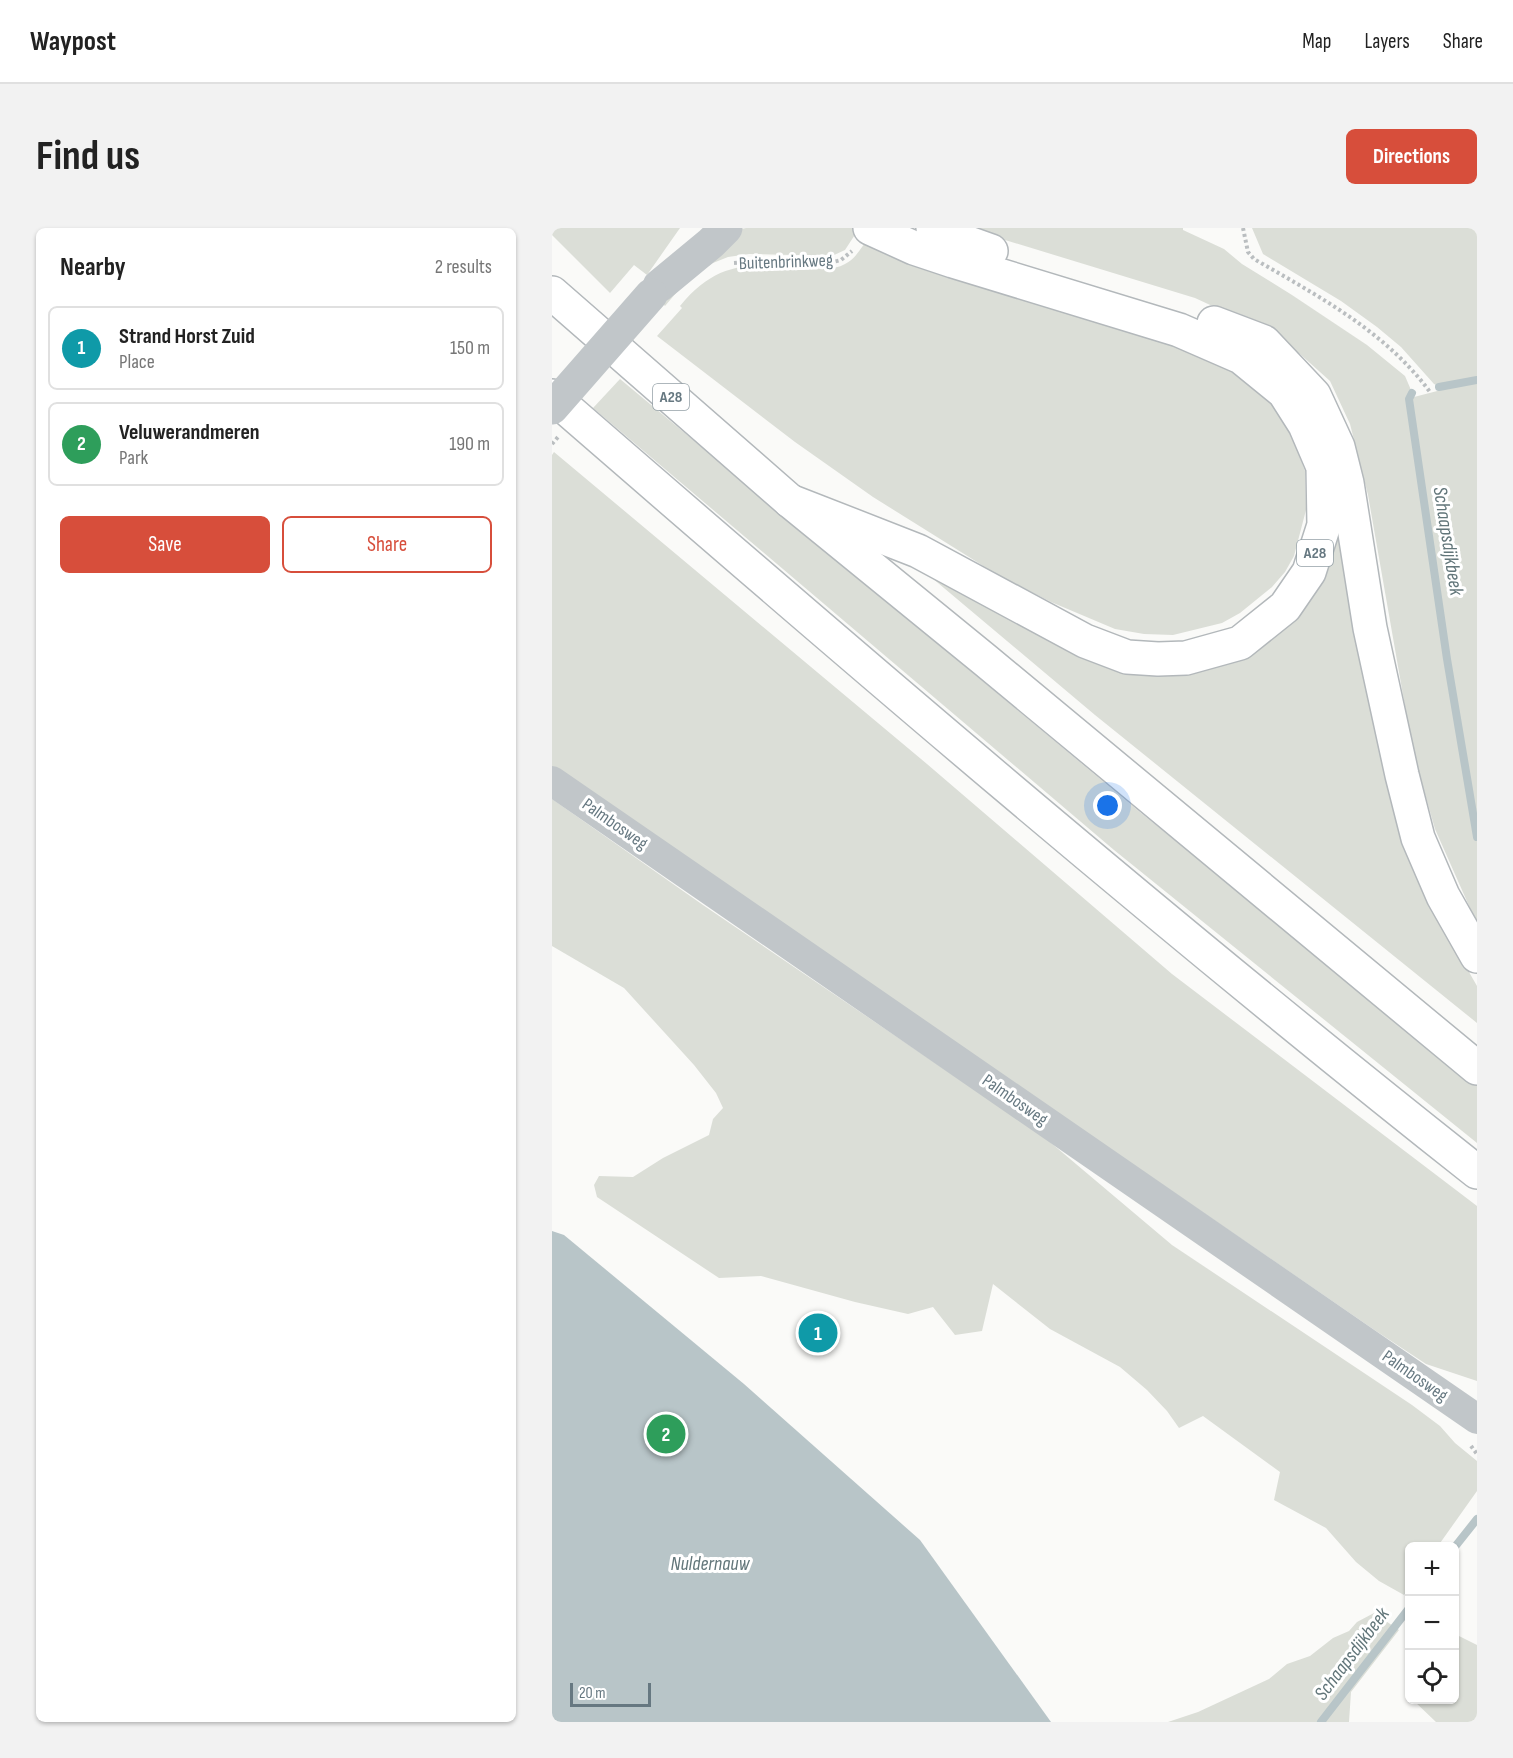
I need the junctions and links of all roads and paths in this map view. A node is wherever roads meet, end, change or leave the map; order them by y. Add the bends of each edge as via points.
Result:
1 (693, 228) edge
2 (726, 228) edge
3 (933, 228) edge
4 (1243, 228) edge
5 (863, 237) edge
6 (725, 266) dead end
7 (655, 291) junction
8 (552, 293) edge
9 (1430, 392) dead end
10 (552, 396) edge
11 (552, 408) edge
12 (790, 501) junction
13 (552, 781) edge
14 (1477, 956) edge
15 (1477, 1068) edge
16 (1477, 1172) edge
17 (1477, 1419) edge

1 - 7 street, Buitenbrinkweg
2 - 7 street, Buitenbrinkweg
3 - 14 highway, A28 via 1264,342 1314,395 1338,447 1345,474 1370,628 1418,838 1443,896
4 - 9 path via 1248,252 1254,259 1351,316 1415,371
5 - 6 path, Buitenbrinkweg via 850,255 829,263 765,260
5 - 12 highway, A28 via 914,248 1179,330 1241,357 1284,392 1305,425 1323,467 1324,525 1309,572 1285,607 1240,643 1186,658 1138,658 1085,641 918,551
7 - 11 street, Buitenbrinkweg, bridge
8 - 12 highway, A28
10 - 16 highway via 863,667 1315,1044
12 - 15 highway, A28
13 - 17 street, Palmbosweg

